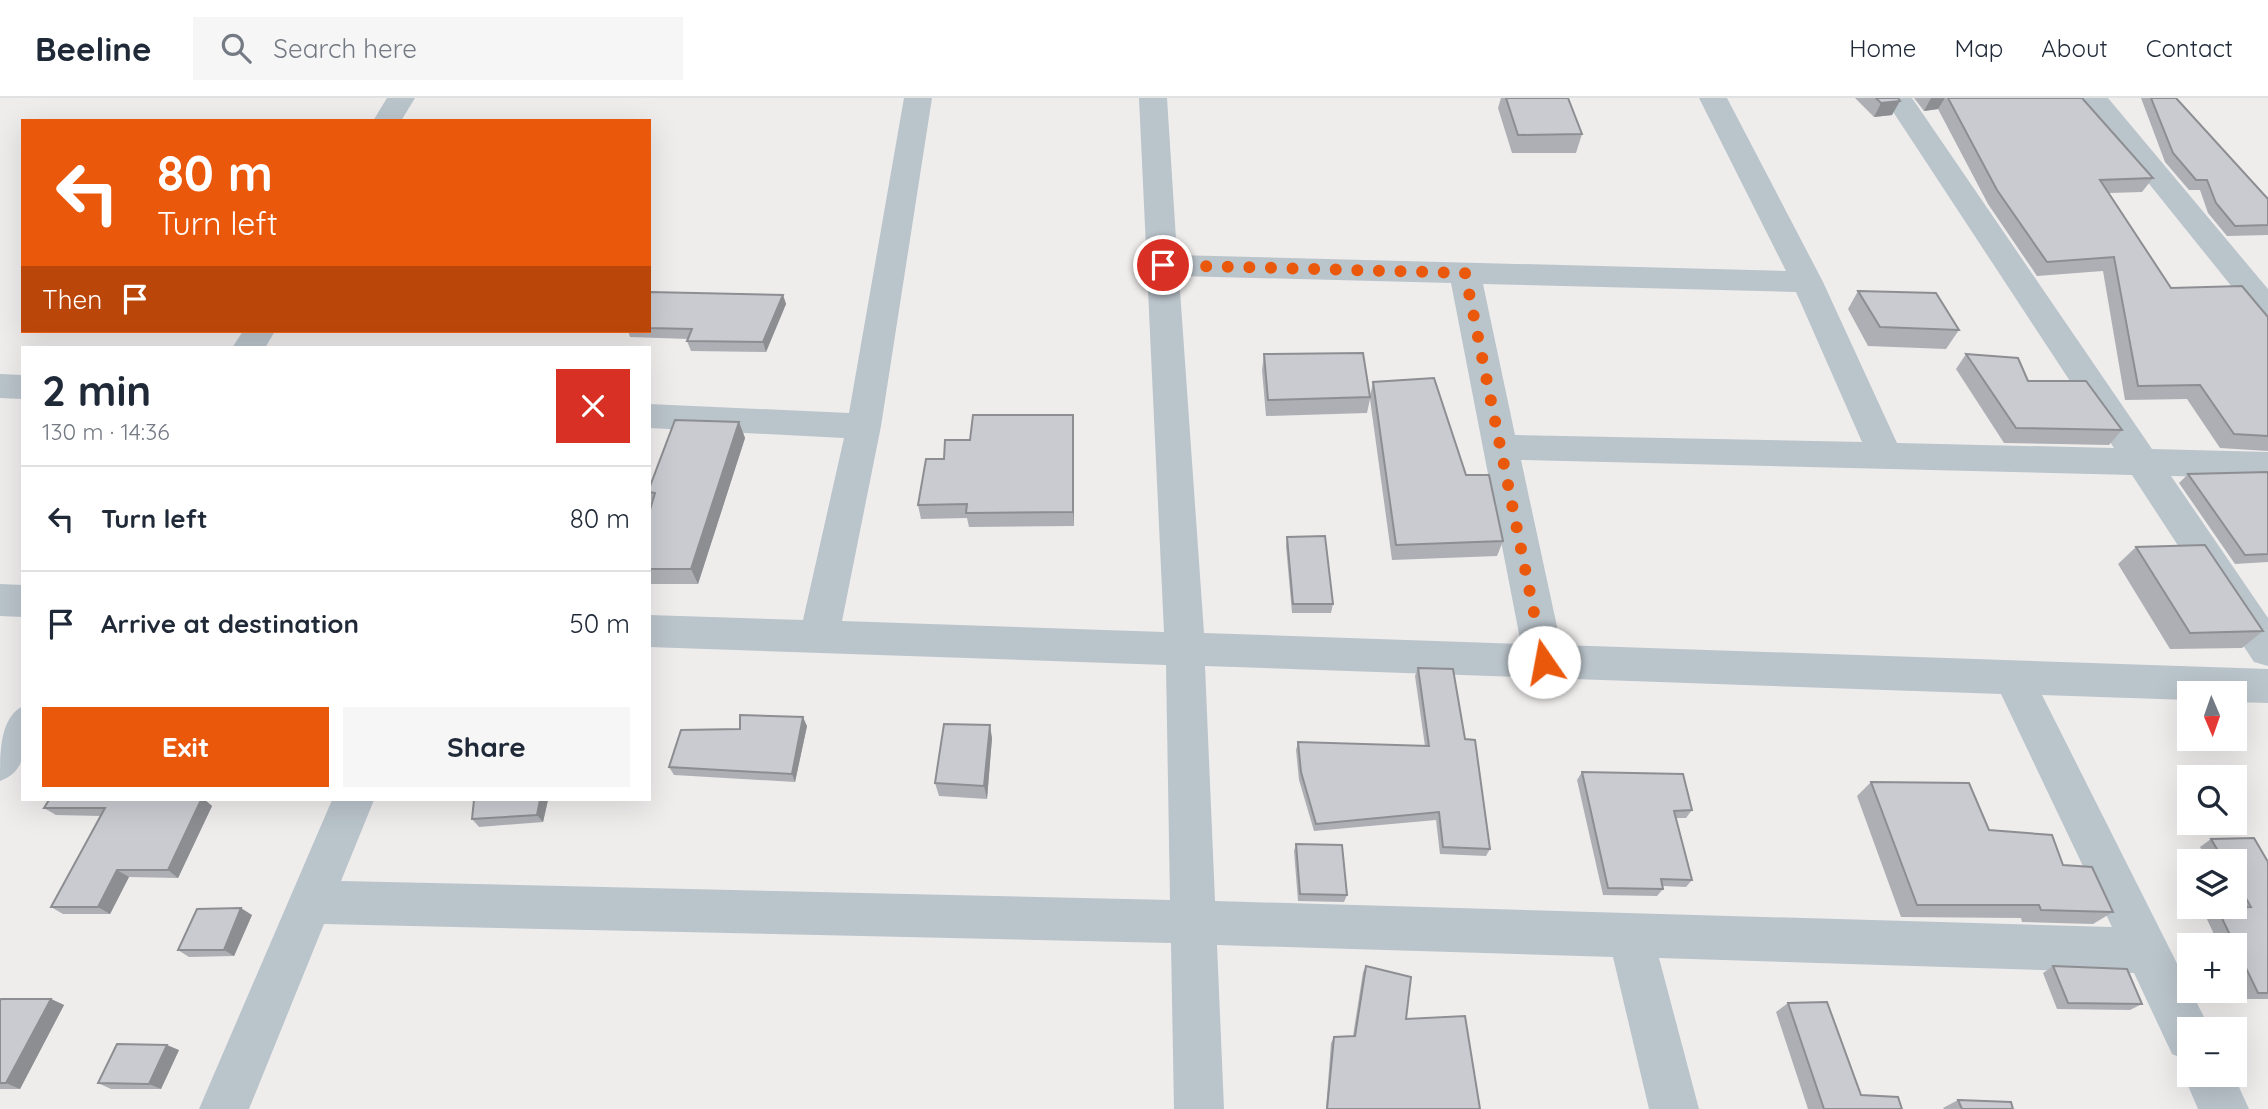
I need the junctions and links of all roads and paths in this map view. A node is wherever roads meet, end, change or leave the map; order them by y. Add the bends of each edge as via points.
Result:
1 (401, 98) edge
2 (918, 98) edge
3 (1153, 98) edge
4 (1713, 98) edge
5 (1898, 98) edge
6 (2094, 98) edge
7 (388, 119) edge
8 (1163, 265) junction
9 (1465, 273) junction
10 (1807, 282) junction
11 (2265, 304) edge
12 (0, 386) edge
13 (21, 387) edge
14 (651, 416) edge
15 (864, 426) junction
16 (1498, 447) junction
17 (1885, 455) junction
18 (2142, 461) junction
19 (2268, 465) edge
20 (0, 600) edge
21 (21, 601) edge
22 (651, 631) edge
23 (820, 637) junction
24 (1185, 650) junction
25 (2268, 650) edge
26 (1544, 662) junction
27 (2014, 677) junction
28 (2268, 686) edge
29 (21, 727) edge
30 (0, 762) edge
31 (353, 801) edge
32 (310, 902) junction
33 (1194, 922) junction
34 (1630, 934) junction
35 (2147, 951) junction
36 (2179, 1017) edge
37 (2213, 1087) edge
38 (224, 1109) edge
39 (1199, 1109) edge
40 (1674, 1109) edge
41 (2224, 1109) edge

1 - 7 street
2 - 15 street
3 - 8 street
4 - 10 street
5 - 18 street
6 - 11 street
8 - 9 street
8 - 24 street
9 - 10 street
9 - 16 street
10 - 17 street
12 - 13 street
14 - 15 street
15 - 23 street
16 - 17 street
16 - 26 street
17 - 18 street
18 - 19 street
18 - 25 street
20 - 21 street
22 - 23 street
23 - 24 street
24 - 26 street
24 - 33 street
26 - 27 street
27 - 28 street
27 - 35 street
29 - 30 street
31 - 32 street
32 - 33 street
32 - 38 street
33 - 34 street
33 - 39 street
34 - 35 street
34 - 40 street
35 - 36 street
37 - 41 street

